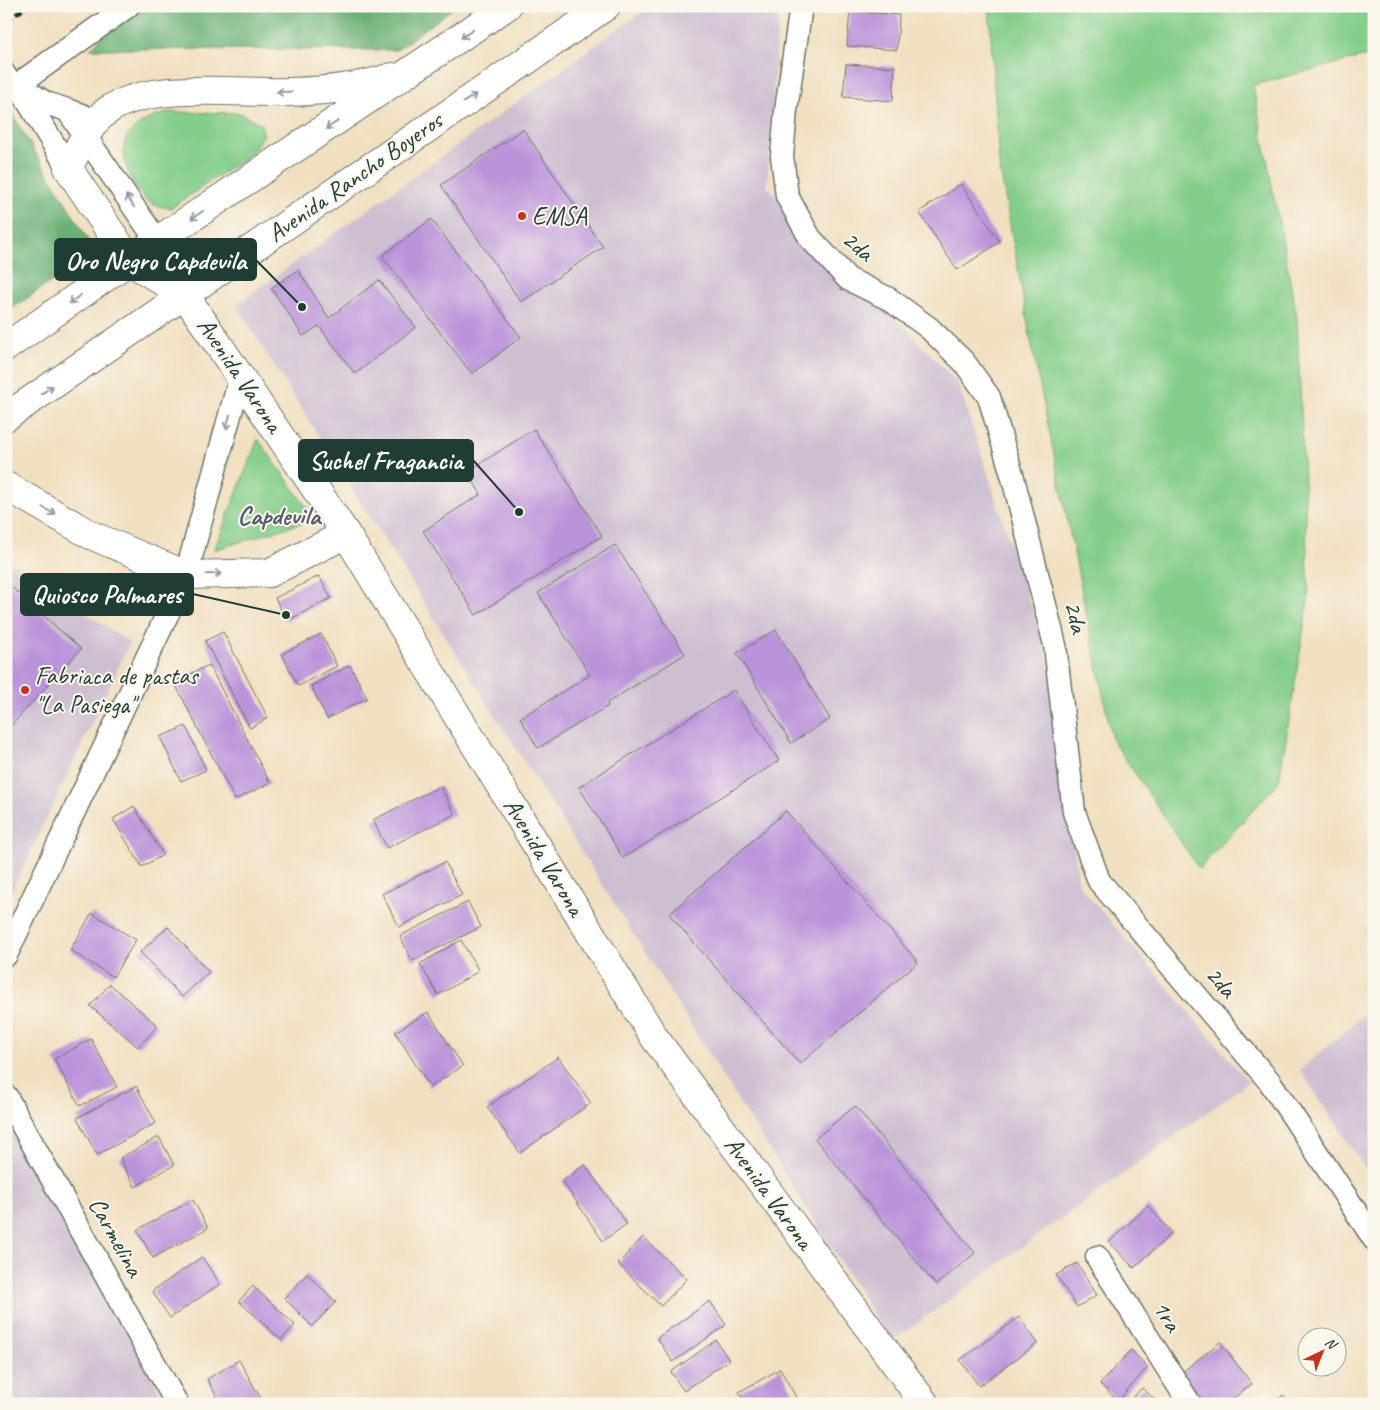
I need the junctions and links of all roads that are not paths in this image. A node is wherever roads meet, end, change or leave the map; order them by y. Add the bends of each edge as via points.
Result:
1 (128, 6) edge
2 (507, 6) edge
3 (606, 6) edge
4 (801, 6) edge
5 (417, 68) junction
6 (10, 82) edge
7 (94, 126) junction
8 (68, 168) junction
9 (157, 241) junction
10 (130, 260) junction
11 (185, 295) junction
12 (6, 347) edge
13 (241, 375) junction
14 (6, 417) edge
15 (6, 486) edge
16 (346, 534) junction
17 (186, 575) junction
18 (6, 955) edge
19 (6, 1096) edge
20 (1374, 1238) edge
21 (1097, 1257) dead end
22 (177, 1404) edge
23 (924, 1404) edge
24 (1190, 1404) edge

1 - 6 street
2 -> 5 main road
11 -> 3 main road, Avenida Rancho Boyeros
4 - 20 street, 2da via 782,156 788,196 810,238 848,278 889,299 929,328 964,362 989,397 1055,646 1074,812 1098,881 1270,1082
5 -> 7 main road via 375,82 336,88 290,92 179,92 131,99
5 -> 9 main road
6 - 7 street via 46,103 90,116
6 - 8 street
7 - 8 main road
9 -> 7 street, Avenida Varona
8 - 10 main road
9 - 10 main road
9 - 11 main road, Avenida Varona
10 - 11 main road, Avenida Varona
10 -> 12 main road
11 - 13 main road, Avenida Varona
14 -> 11 main road, Avenida Rancho Boyeros
13 - 16 main road, Avenida Varona
13 -> 17 street
15 -> 17 main road via 91,535
17 -> 16 main road via 269,573
16 - 23 main road, Avenida Varona via 654,1037
17 - 18 street
19 - 22 street, Carmelina
21 - 24 street, 1ra

